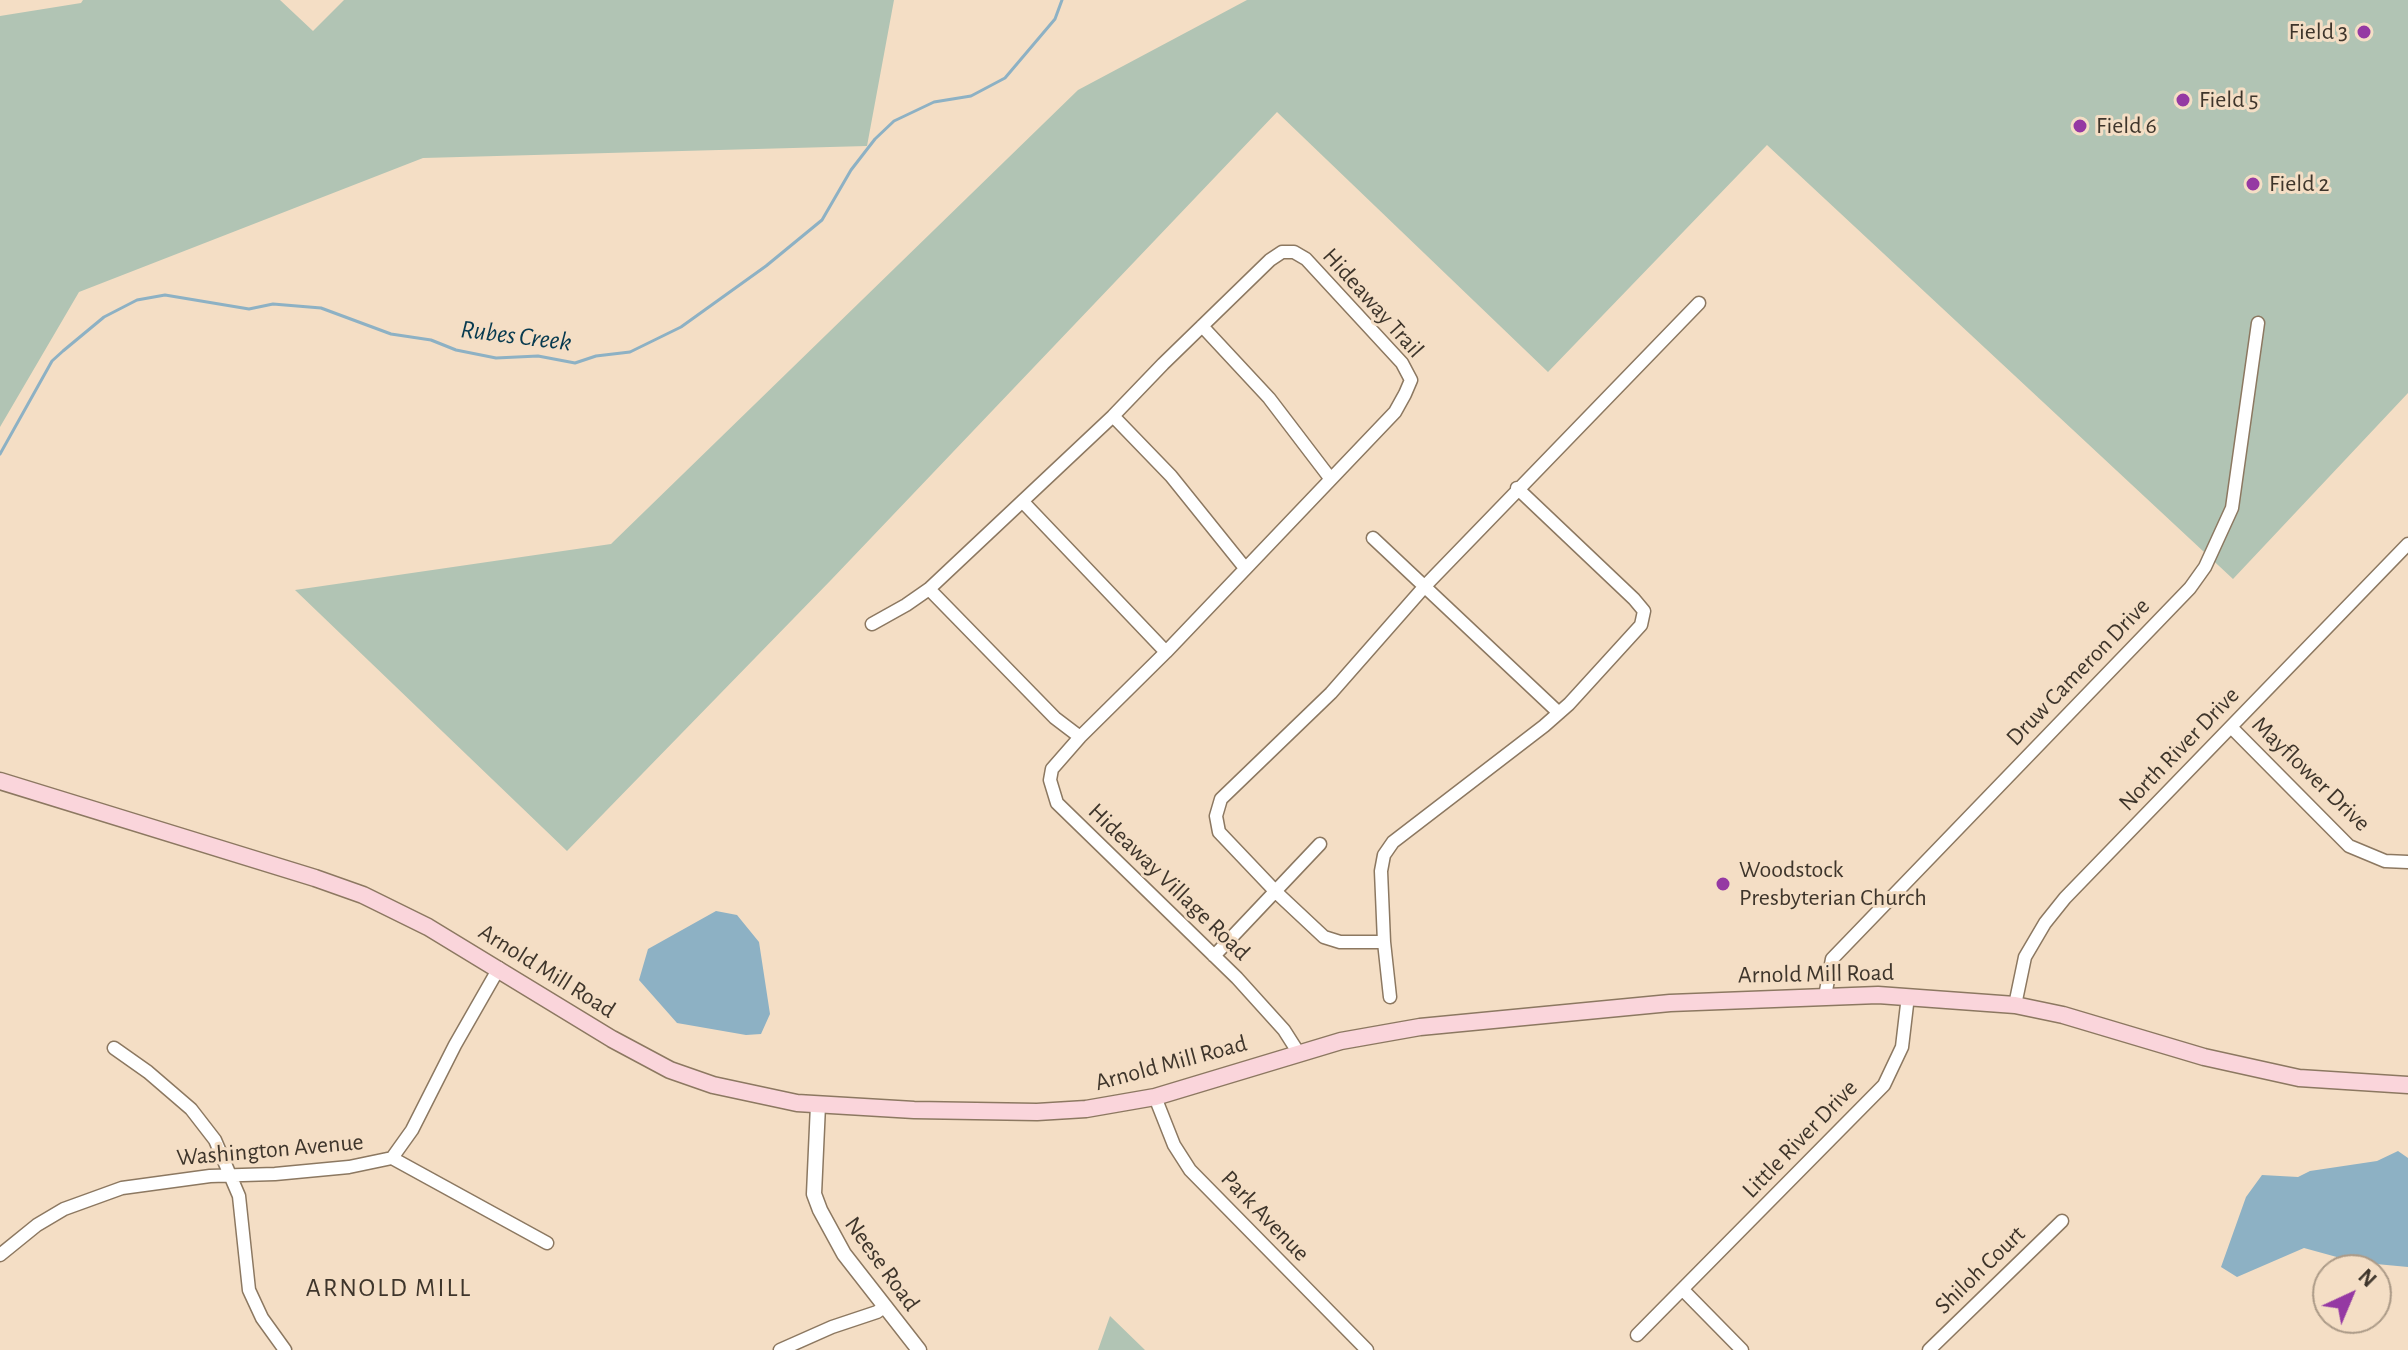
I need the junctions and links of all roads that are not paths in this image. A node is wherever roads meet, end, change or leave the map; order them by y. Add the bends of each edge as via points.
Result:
1 (1699, 303) dead end
2 (2258, 323) dead end
3 (1202, 326) junction
4 (1113, 416) junction
5 (1330, 478) junction
6 (1517, 488) junction
7 (1023, 502) junction
8 (1373, 538) dead end
9 (2408, 544) edge
10 (1245, 568) junction
11 (1425, 586) junction
12 (929, 589) junction
13 (872, 624) dead end
14 (1166, 652) junction
15 (1559, 713) junction
16 (2231, 727) junction
17 (1080, 737) junction
18 (0, 781) edge
19 (1320, 844) dead end
20 (2408, 862) edge
21 (1277, 893) junction
22 (1384, 942) junction
23 (1214, 956) junction
24 (499, 968) junction
25 (1825, 996) junction
26 (1908, 996) junction
27 (1390, 997) dead end
28 (2015, 1005) junction
29 (114, 1048) dead end
30 (1298, 1052) junction
31 (2408, 1085) edge
32 (1155, 1097) junction
33 (818, 1105) junction
34 (392, 1158) junction
35 (232, 1176) junction
36 (2062, 1221) dead end
37 (547, 1243) dead end
38 (0, 1255) edge
39 (1683, 1290) junction
40 (884, 1307) junction
41 (1637, 1335) dead end
42 (285, 1350) edge
43 (780, 1350) edge
44 (919, 1350) edge
45 (1367, 1350) edge
46 (1742, 1350) edge
47 (1929, 1350) edge

1 - 6 street
2 - 25 street, Druw Cameron Drive via 2232,508 2205,567 1832,959
3 - 4 street, Hideaway Trail
3 - 5 street via 1269,398
3 - 5 street, Hideaway Trail via 1270,260 1294,252 1343,296 1402,363 1411,380 1395,412
4 - 7 street, Hideaway Trail
4 - 10 street via 1171,476
5 - 10 street, Hideaway Trail
6 - 11 street
6 - 15 street via 1644,611 1641,625
7 - 12 street, Hideaway Trail
7 - 14 street
8 - 11 street
9 - 16 street, North River Drive
10 - 14 street, Hideaway Trail
11 - 15 street
11 - 21 street via 1331,693 1221,799 1219,832
12 - 13 street, Hideaway Trail
12 - 17 street
14 - 17 street, Hideaway Trail
15 - 22 street via 1393,842 1381,871
16 - 20 street, Mayflower Drive via 2349,846 2385,861
16 - 28 street, North River Drive via 2045,923 2025,957
17 - 23 street, Hideaway Village Road via 1052,769 1057,803
18 - 24 main road, Arnold Mill Road via 363,895
19 - 21 street
21 - 22 street via 1324,937
21 - 23 street
22 - 27 street
23 - 30 street, Hideaway Village Road
24 - 33 main road, Arnold Mill Road via 670,1070 734,1091
24 - 34 street, Washington Avenue
25 - 26 main road, Arnold Mill Road
25 - 30 main road, Arnold Mill Road via 1670,1003 1433,1026
26 - 28 main road, Arnold Mill Road
26 - 39 street, Little River Drive via 1902,1047 1884,1085
28 - 31 main road, Arnold Mill Road via 2299,1078
29 - 35 street via 191,1109 215,1140
30 - 32 main road, Arnold Mill Road
32 - 33 main road, Arnold Mill Road via 1109,1107 1037,1112
32 - 45 street, Park Avenue via 1190,1170
33 - 40 street, Neese Road via 814,1194 832,1236
34 - 35 street, Washington Avenue via 349,1167
34 - 37 street
35 - 38 street, Washington Avenue via 159,1182 90,1198 37,1225
35 - 42 street via 249,1290
36 - 47 street, Shiloh Court
39 - 41 street, Little River Drive
39 - 46 street
40 - 43 street
40 - 44 street, Neese Road

